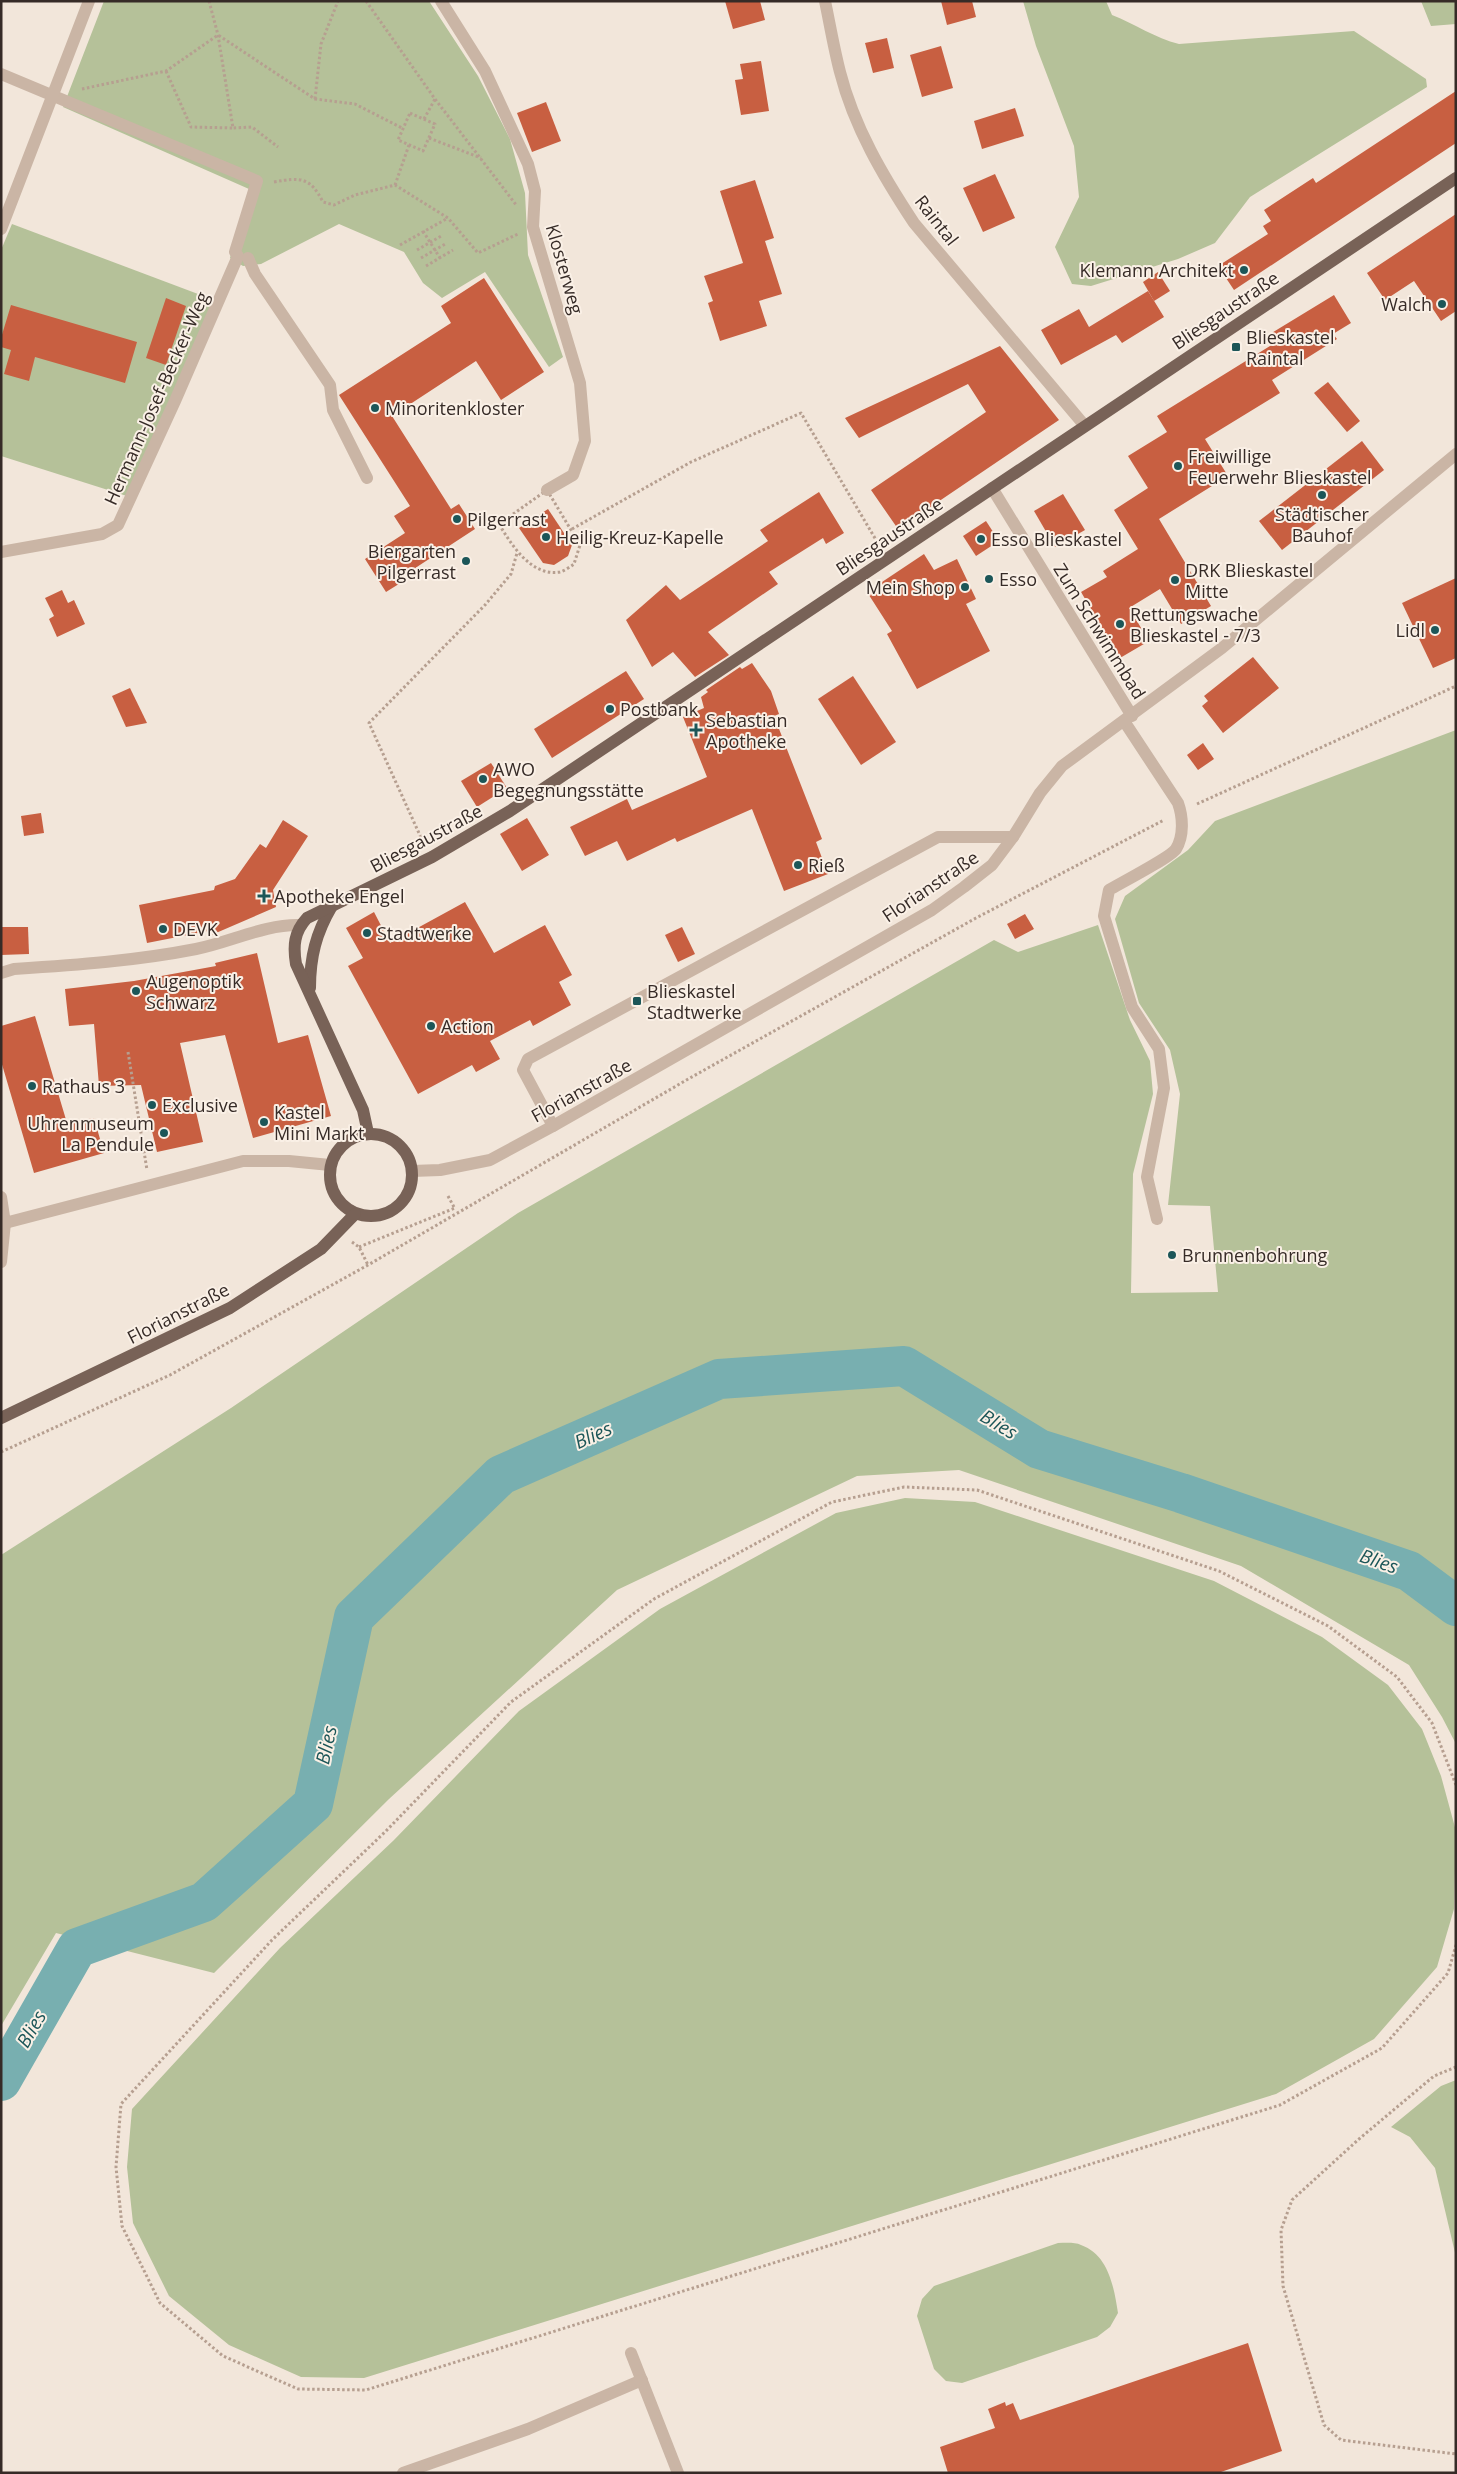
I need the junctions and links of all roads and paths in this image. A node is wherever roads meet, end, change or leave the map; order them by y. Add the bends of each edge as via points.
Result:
1 (89, 1) edge
2 (209, 1) edge
3 (338, 1) edge
4 (366, 1) edge
5 (441, 1) edge
6 (825, 1) edge
7 (218, 35) junction
8 (166, 71) junction
9 (1, 74) edge
10 (81, 89) dead end
11 (53, 95) junction
12 (315, 99) junction
13 (435, 99) junction
14 (424, 119) junction
15 (233, 128) junction
16 (402, 128) junction
17 (429, 138) junction
18 (409, 145) junction
19 (278, 147) dead end
20 (482, 159) junction
21 (1456, 178) edge
22 (257, 181) junction
23 (395, 185) junction
24 (448, 218) junction
25 (533, 227) junction
26 (1, 229) edge
27 (423, 231) junction
28 (443, 235) dead end
29 (430, 242) junction
30 (448, 242) dead end
31 (400, 245) dead end
32 (417, 250) dead end
33 (434, 250) junction
34 (453, 250) dead end
35 (243, 257) junction
36 (421, 258) dead end
37 (440, 258) junction
38 (426, 266) dead end
39 (1085, 426) junction
40 (1456, 454) edge
41 (367, 478) dead end
42 (992, 488) junction
43 (547, 490) junction
44 (572, 529) junction
45 (1, 552) edge
46 (517, 553) junction
47 (886, 558) junction
48 (1456, 686) edge
49 (1128, 719) junction
50 (1181, 811) junction
51 (414, 826) dead end
52 (1013, 837) junction
53 (332, 906) junction
54 (300, 925) junction
55 (1, 973) edge
56 (310, 990) junction
57 (128, 1052) dead end
58 (553, 1126) junction
59 (368, 1133) junction
60 (146, 1159) dead end
61 (330, 1165) junction
62 (412, 1171) junction
63 (448, 1196) dead end
64 (1, 1198) edge
65 (455, 1208) junction
66 (458, 1213) junction
67 (355, 1214) junction
68 (1157, 1219) dead end
69 (5, 1223) junction
70 (1, 1262) edge
71 (368, 1265) junction
72 (1, 1418) edge
73 (1, 1452) edge
74 (1456, 1785) edge
75 (1456, 1945) edge
76 (1456, 2067) edge
77 (631, 2352) dead end
78 (642, 2380) junction
79 (1456, 2454) edge
80 (409, 2472) edge
81 (678, 2473) edge

1 - 11 street
2 - 7 path
3 - 12 path via 321,44
4 - 13 path
5 - 25 street, Klosterweg via 485,71 528,164 535,191
6 - 39 street, Raintal via 840,74 855,115 890,187 914,222
7 - 8 path
7 - 12 path
7 - 15 path
8 - 10 path
8 - 15 path via 191,127
9 - 11 street
11 - 22 street
11 - 26 street
12 - 16 path via 355,104
13 - 14 path
13 - 20 path
14 - 16 path via 410,113
14 - 17 path via 435,124
15 - 19 path via 252,127
16 - 18 path via 398,140
17 - 18 path via 424,151
17 - 20 path
18 - 23 path
20 - 25 path
21 - 39 main road, Bliesgaustraße
22 - 23 path via 266,184 302,179 314,185 323,202 334,205 355,195
22 - 35 street, Hermann-Josef-Becker-Weg via 235,252
23 - 24 path
24 - 25 path via 478,253
24 - 27 path
25 - 43 street, Klosterweg via 580,383 585,441 572,475
27 - 29 path
27 - 31 path
28 - 29 path
29 - 32 path
29 - 33 path
30 - 33 path
33 - 36 path
33 - 37 path
34 - 37 path
35 - 41 street via 330,385 333,410
35 - 45 street, Hermann-Josef-Becker-Weg via 118,525 102,534
37 - 38 path
39 - 42 main road, Bliesgaustraße
40 - 49 street, Florianstraße via 1222,648
42 - 47 main road, Bliesgaustraße
42 - 49 street, Zum Schwimmbad
43 - 44 path
43 - 46 path via 499,524
44 - 46 path via 580,546 574,564 560,572 541,569
44 - 47 path via 691,462 801,413
46 - 51 path via 510,574 484,605 369,723
47 - 53 main road, Bliesgaustraße via 510,811 432,858
48 - 50 path
49 - 50 street, Zum Schwimmbad
49 - 52 street, Florianstraße via 1062,766 1040,793
50 - 66 path via 976,918
50 - 68 street via 1181,834 1175,850 1109,890 1104,916 1132,1007 1159,1049 1164,1088 1147,1177
52 - 58 street, Florianstraße via 992,865 932,910
52 - 58 street via 938,837 528,1059 523,1070
53 - 54 main road, Bliesgaustraße
53 - 56 main road via 314,943
54 - 55 street, Bliesgaustraße via 284,925 153,957 14,969
54 - 56 main road via 293,950 296,964
56 - 59 main road via 363,1110
57 - 60 path
58 - 62 street, Florianstraße via 490,1160 440,1170
59 - 61 main road via 344,1143
59 - 62 main road via 393,1139 409,1158
61 - 67 main road via 329,1177 336,1199
61 - 69 street via 243,1161
62 - 67 main road via 408,1192 396,1208 376,1216
63 - 65 path
64 - 69 street
65 - 66 path
65 - 71 path via 359,1247
66 - 71 path
67 - 72 main road, Florianstraße via 321,1249 230,1308
69 - 70 street
71 - 73 path via 170,1375
74 - 75 path via 1432,1723 1396,1676 1328,1626 1218,1570 977,1490 904,1486 832,1502 654,1599 511,1702 386,1831 272,1940 121,2104 116,2167 122,2226 160,2303 223,2356 298,2389 366,2390 1280,2104 1382,2048 1448,1973
76 - 79 path via 1434,2076 1292,2200 1281,2230 1283,2286 1324,2425 1341,2440
77 - 78 street
78 - 80 street via 528,2429
78 - 81 street

